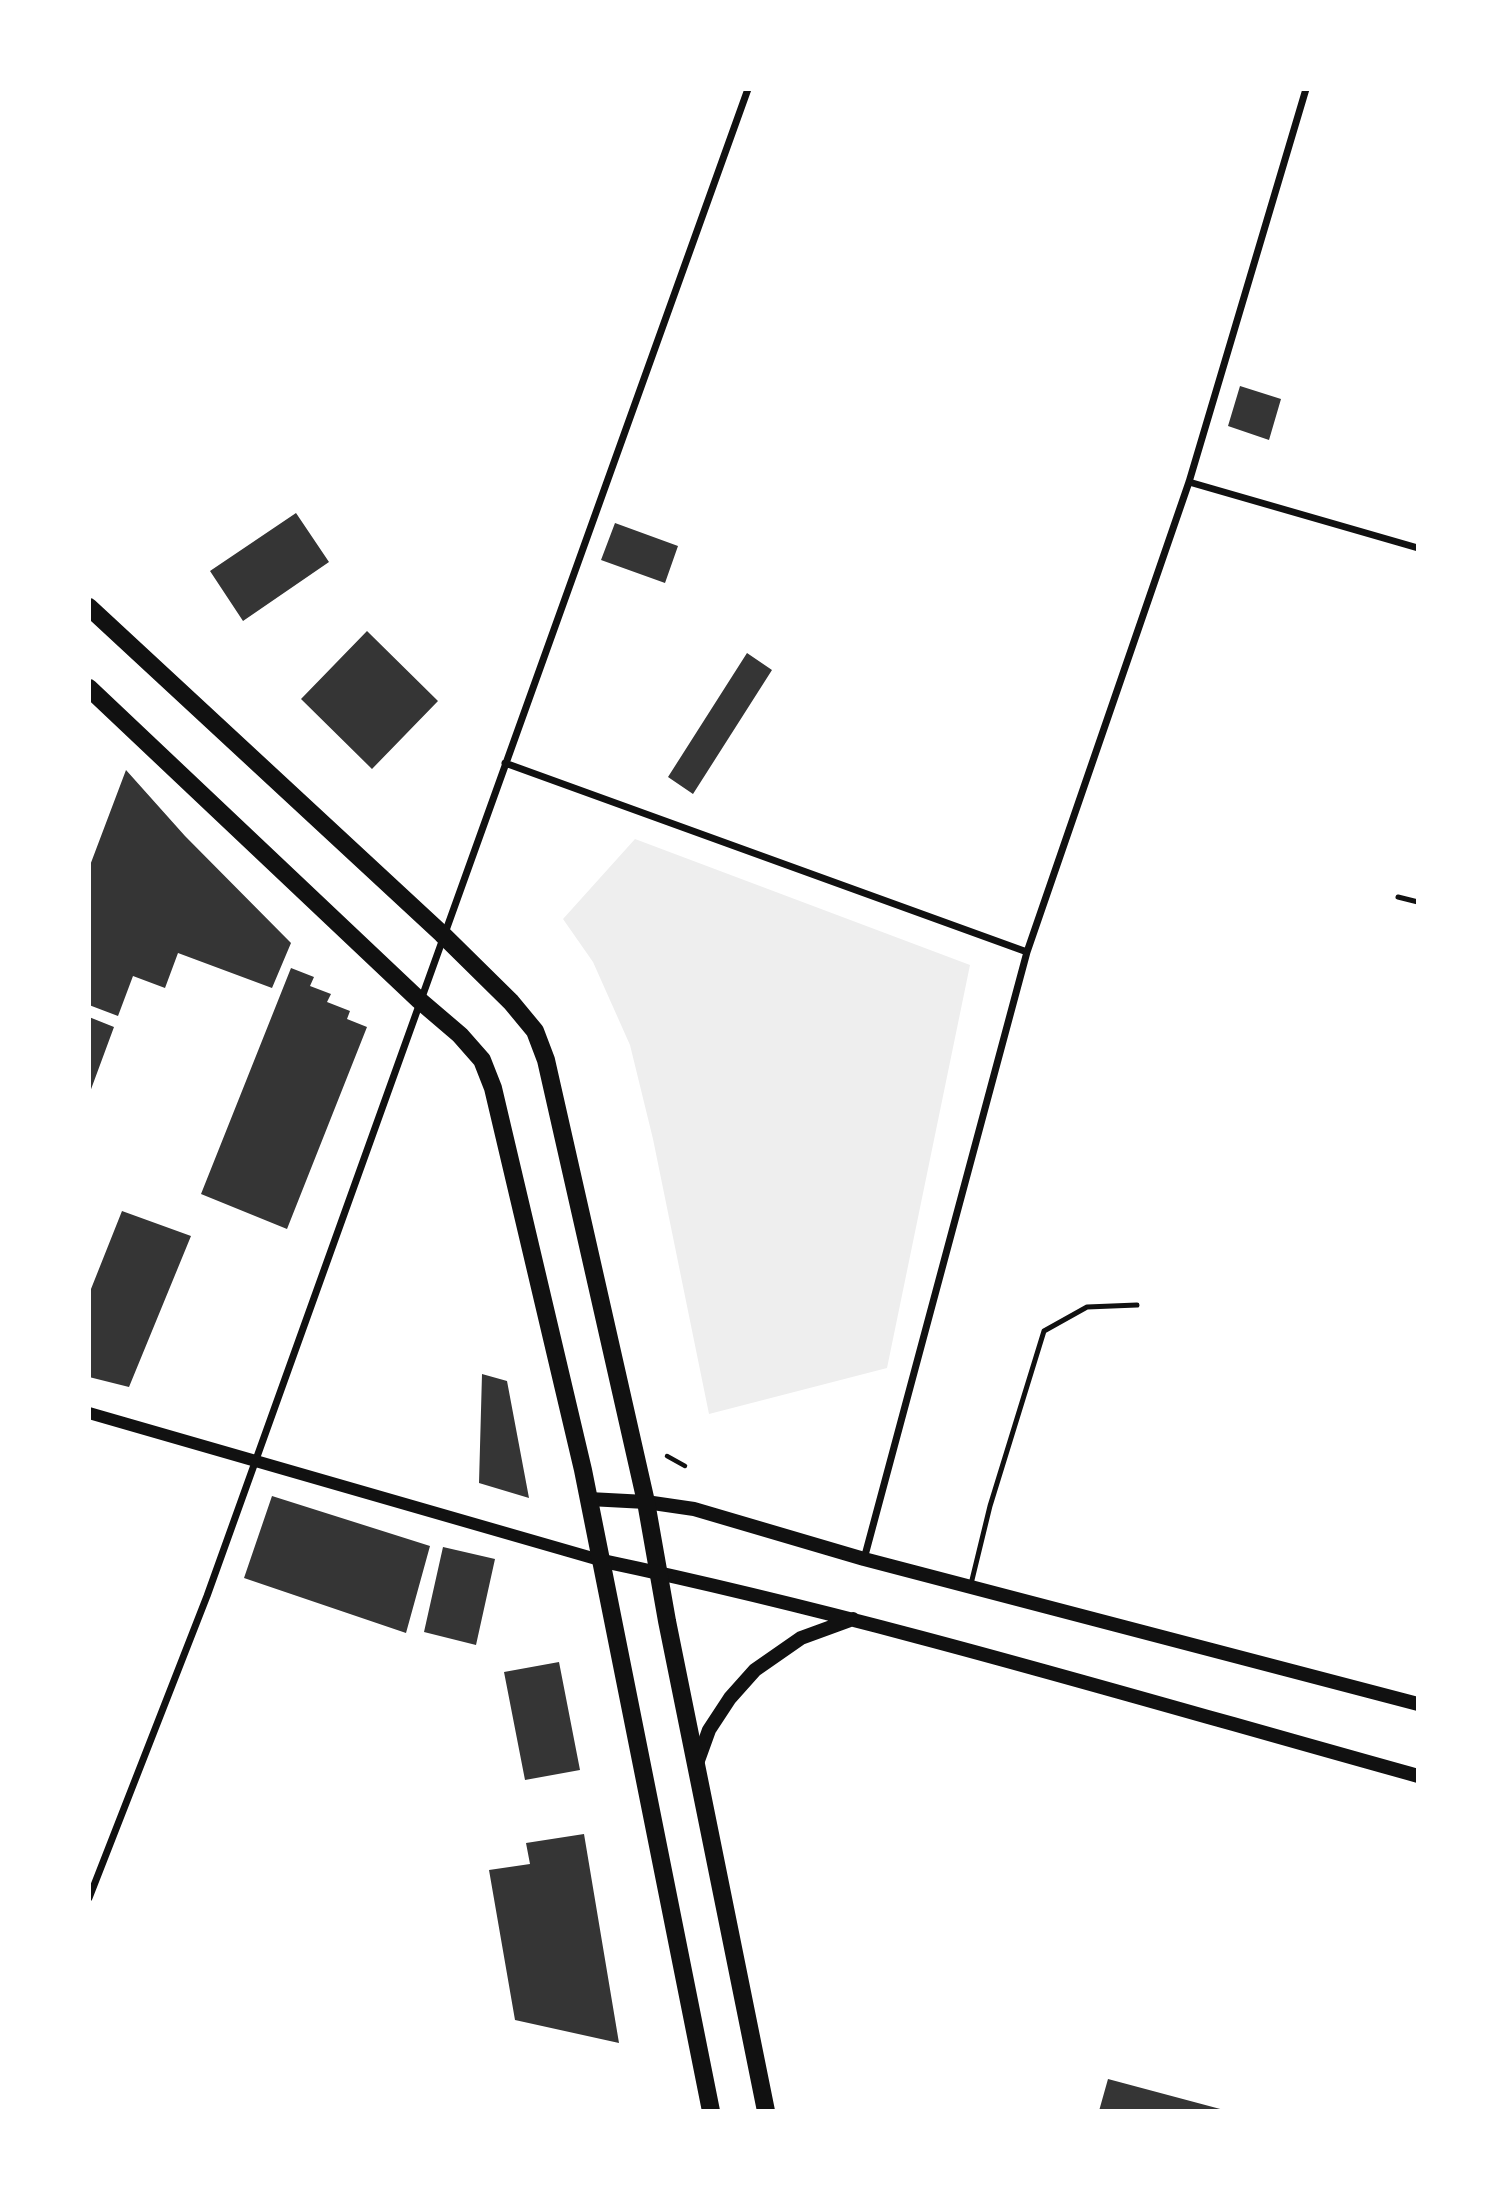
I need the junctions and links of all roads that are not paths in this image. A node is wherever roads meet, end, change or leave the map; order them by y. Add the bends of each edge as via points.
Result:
1 (748, 89) edge
2 (1306, 89) edge
3 (1189, 482) junction
4 (1418, 548) edge
5 (89, 607) edge
6 (89, 688) edge
7 (505, 763) junction
8 (1398, 897) dead end
9 (1418, 902) edge
10 (442, 934) junction
11 (1027, 952) junction
12 (419, 1000) junction
13 (1137, 1305) dead end
14 (89, 1413) edge
15 (255, 1461) junction
16 (589, 1499) junction
17 (646, 1502) junction
18 (864, 1559) junction
19 (603, 1561) junction
20 (658, 1573) junction
21 (971, 1588) junction
22 (853, 1619) junction
23 (1418, 1704) edge
24 (696, 1766) junction
25 (1418, 1776) edge
26 (89, 1898) edge
27 (711, 2111) edge
28 (766, 2111) edge

1 - 7 street
2 - 3 street
3 - 4 street
3 - 11 street
5 - 10 main road
6 - 12 main road
7 - 10 street
7 - 11 street
8 - 9 lane
10 - 12 street
10 - 17 main road via 535,1031 546,1060
11 - 18 street
12 - 15 street
12 - 16 main road via 482,1060 493,1088
13 - 21 lane via 1087,1307 1044,1331 990,1506
14 - 15 street
15 - 19 street
15 - 26 street
16 - 17 main road
16 - 19 main road
17 - 18 main road via 694,1509
17 - 20 main road
18 - 21 main road
19 - 20 main road
19 - 27 main road
20 - 22 main road
20 - 24 main road
21 - 23 main road
22 - 24 main road via 801,1638 755,1670 709,1730
22 - 25 main road
24 - 28 main road

